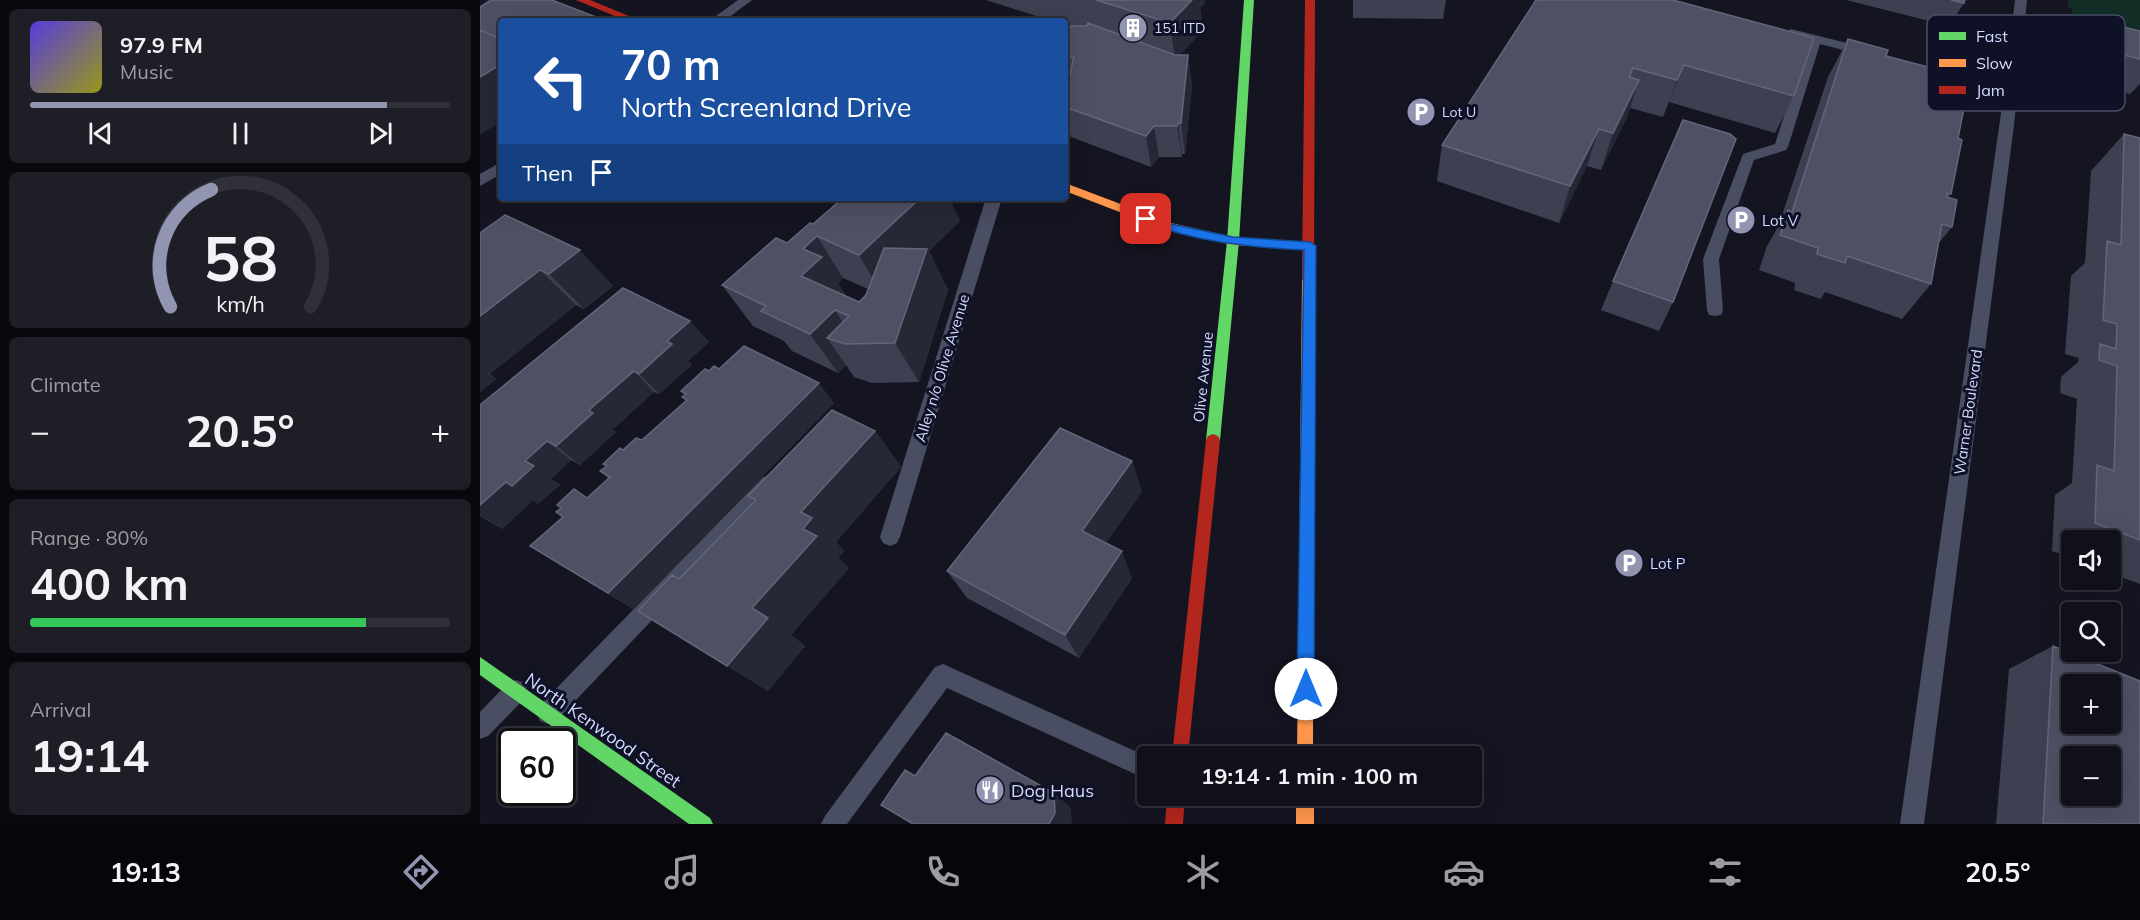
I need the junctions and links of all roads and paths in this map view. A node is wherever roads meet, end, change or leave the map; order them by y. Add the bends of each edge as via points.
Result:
1 (581, 0) edge
2 (746, 0) edge
3 (1249, 0) edge
4 (1310, 0) edge
5 (2021, 0) edge
6 (2019, 15) edge
7 (628, 18) edge
8 (719, 18) edge
9 (1781, 30) edge
10 (1815, 39) junction
11 (1884, 57) edge
12 (1919, 66) edge
13 (1927, 68) edge
14 (2008, 111) edge
15 (498, 169) edge
16 (480, 181) edge
17 (1068, 188) edge
18 (993, 201) edge
19 (1233, 242) junction
20 (1310, 246) junction
21 (1715, 310) dead end
22 (785, 468) edge
23 (890, 537) dead end
24 (480, 665) edge
25 (516, 691) junction
26 (548, 713) junction
27 (480, 728) edge
28 (1181, 746) edge
29 (1305, 746) edge
30 (1137, 764) edge
31 (1175, 806) edge
32 (1305, 806) edge
33 (704, 824) edge
34 (833, 824) edge
35 (1173, 824) edge
36 (1305, 824) edge
37 (1912, 824) edge

1 - 7 main road
2 - 8 lane
3 - 19 main road, Olive Avenue
4 - 20 main road
5 - 6 lane, Warner Boulevard
9 - 10 lane
10 - 11 lane
10 - 21 lane via 1781,147 1748,157 1711,260
12 - 13 lane
14 - 37 lane, Warner Boulevard
15 - 16 lane
17 - 19 main road via 1169,227
18 - 23 lane, Alley n/o Olive Avenue
19 - 20 main road
19 - 28 main road, Olive Avenue
20 - 29 main road
22 - 26 lane
24 - 25 main road, North Kenwood Street
25 - 26 main road, North Kenwood Street
25 - 27 lane
26 - 33 main road, North Kenwood Street
30 - 34 lane via 943,675
31 - 35 main road
32 - 36 main road

